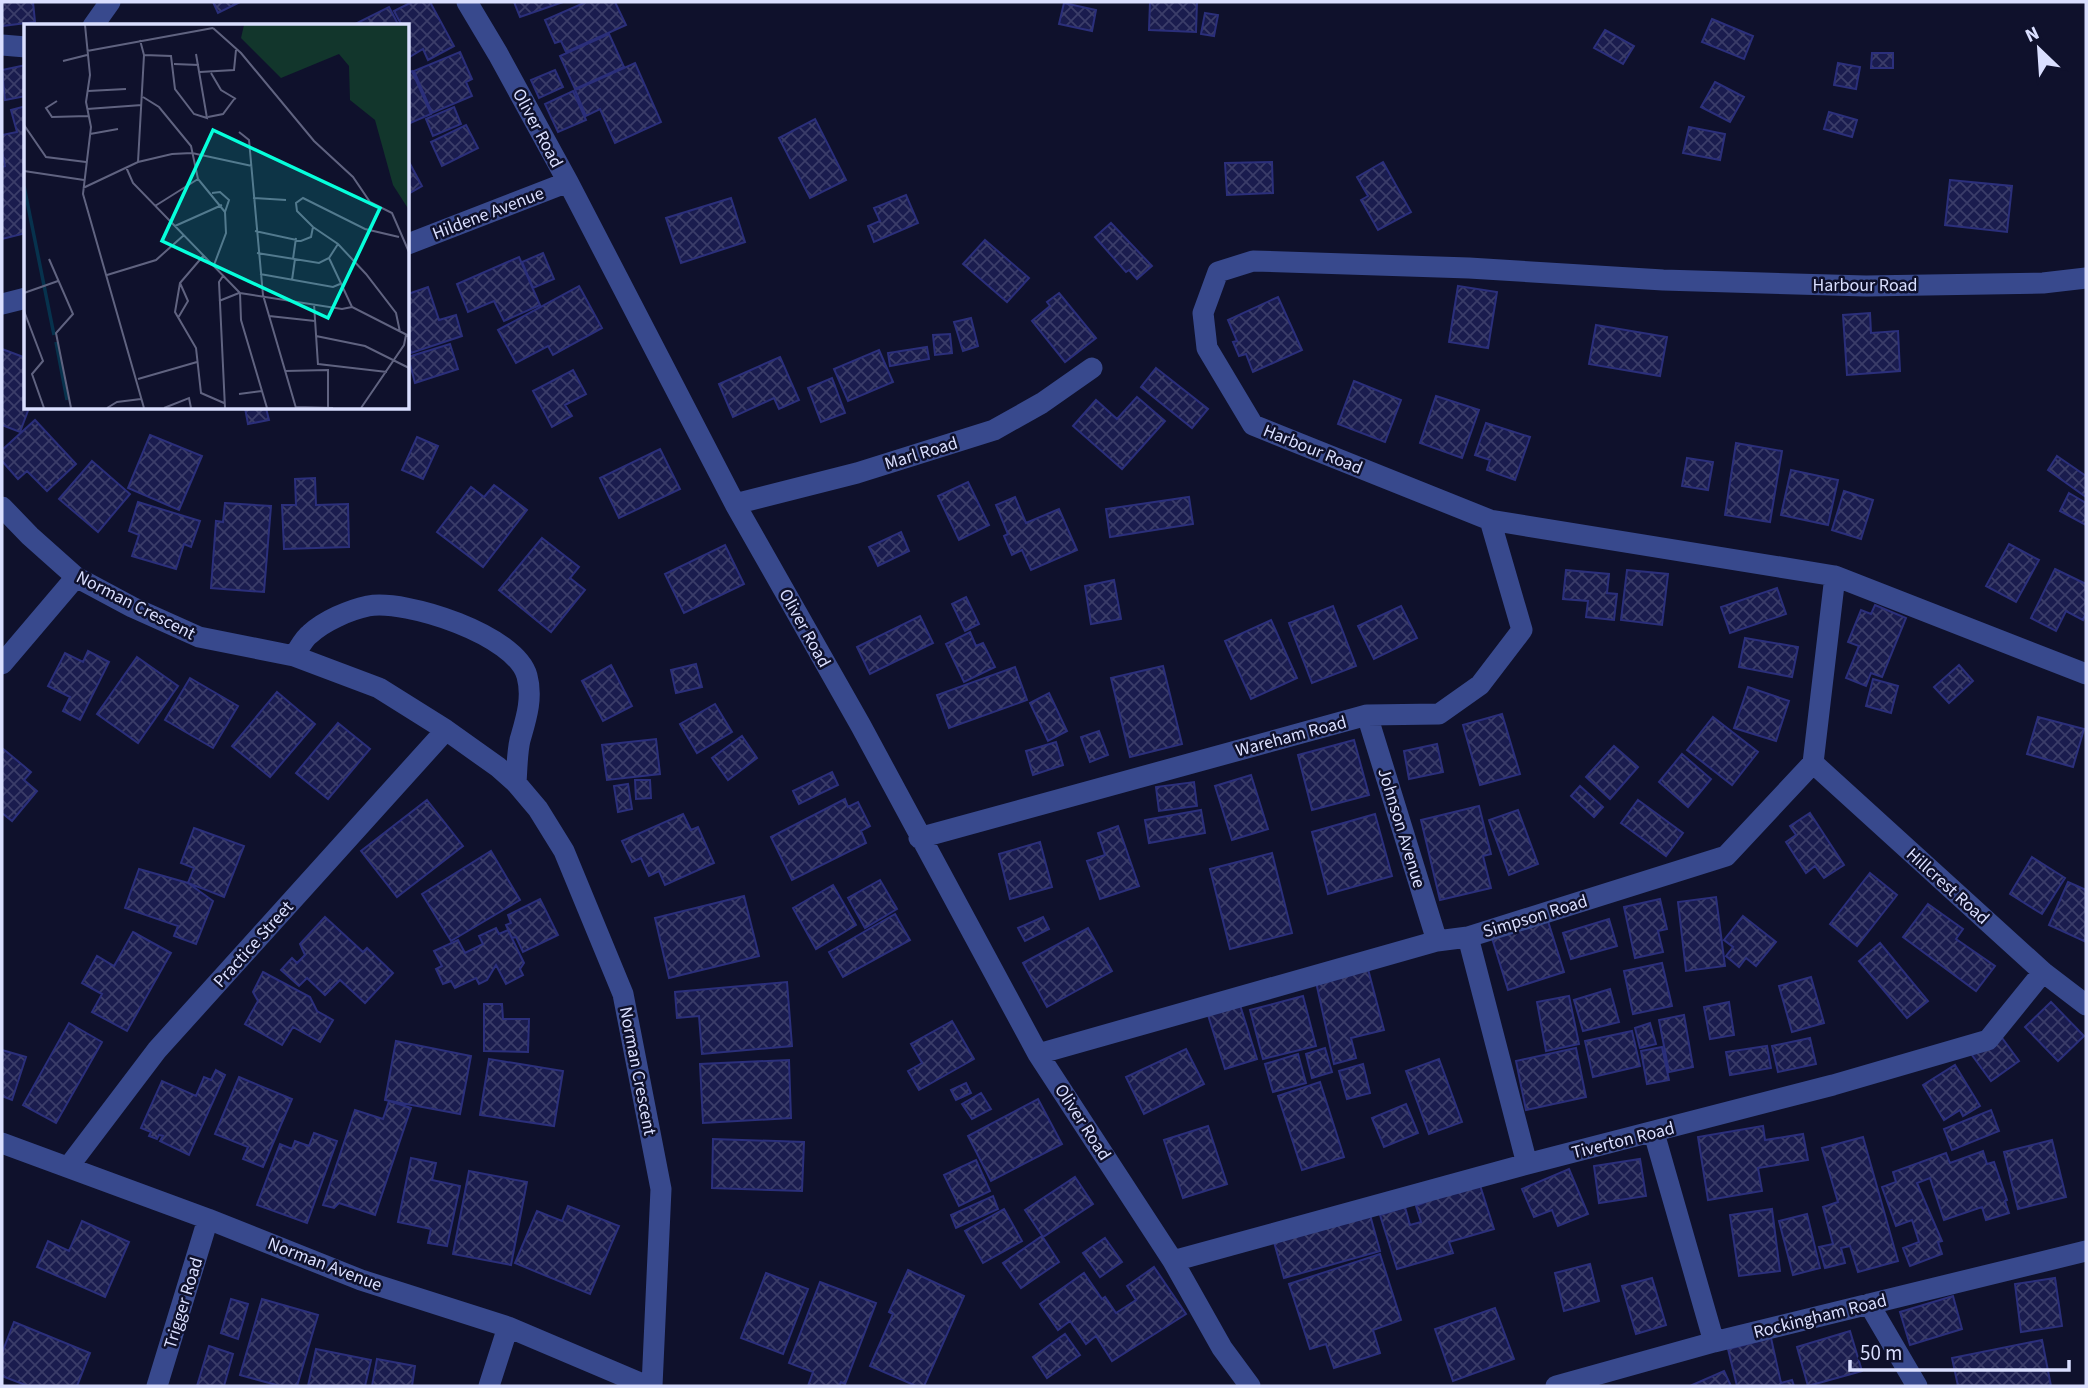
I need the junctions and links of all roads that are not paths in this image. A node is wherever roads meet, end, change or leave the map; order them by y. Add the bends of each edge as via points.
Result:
1 (110, 2) edge
2 (467, 2) edge
3 (94, 24) edge
4 (2, 45) edge
5 (24, 47) edge
6 (568, 182) junction
7 (410, 243) edge
8 (2086, 278) edge
9 (24, 298) edge
10 (2, 304) edge
11 (1092, 368) dead end
12 (735, 504) junction
13 (2, 507) edge
14 (1490, 520) junction
15 (1835, 576) junction
16 (76, 577) junction
17 (294, 656) junction
18 (2, 664) edge
19 (2086, 674) edge
20 (1367, 715) junction
21 (446, 730) junction
22 (1813, 763) junction
23 (516, 783) junction
24 (919, 838) junction
25 (1468, 937) junction
26 (1437, 941) junction
27 (2043, 972) junction
28 (2086, 1005) edge
29 (1038, 1054) junction
30 (1654, 1133) junction
31 (2, 1143) edge
32 (1527, 1164) junction
33 (69, 1166) junction
34 (208, 1219) junction
35 (2086, 1251) edge
36 (1173, 1261) junction
37 (1869, 1304) junction
38 (509, 1327) junction
39 (1714, 1342) junction
40 (157, 1386) edge
41 (489, 1386) edge
42 (650, 1386) edge
43 (1250, 1386) edge
44 (1556, 1386) edge
45 (1917, 1386) edge

1 - 3 street
2 - 6 street, Oliver Road
4 - 5 street
6 - 7 street, Hildene Avenue
6 - 12 street, Oliver Road
8 - 14 street, Harbour Road via 1866,286 1253,261 1218,272 1203,313 1207,348 1253,425
9 - 10 street
11 - 12 street, Marl Road via 994,430 857,473
12 - 24 street, Oliver Road
13 - 16 street, Norman Crescent
14 - 15 street, Harbour Road
14 - 20 street, Wareham Road via 1522,630 1480,685 1438,714
15 - 19 street, Harbour Road
15 - 22 street
16 - 17 street, Norman Crescent via 199,637
16 - 18 street
17 - 21 street, Norman Crescent via 379,688
17 - 23 street via 309,634 336,617 368,606 403,606 498,641 515,655 527,674 530,696
20 - 24 street, Wareham Road
20 - 26 street, Johnson Avenue
21 - 23 street, Norman Crescent
21 - 33 street, Practice Street via 157,1050
22 - 25 street, Simpson Road via 1726,856
22 - 27 street, Hillcrest Road
23 - 42 street, Norman Crescent via 564,851 623,994 661,1189
24 - 29 street, Oliver Road
25 - 26 street, Simpson Road
25 - 32 street
26 - 29 street, Simpson Road
27 - 28 street, Hillcrest Road
27 - 30 street, Tiverton Road via 1988,1040
29 - 36 street, Oliver Road
30 - 32 street, Tiverton Road
30 - 39 street
31 - 33 street, Norman Avenue
32 - 36 street, Tiverton Road
33 - 34 street, Norman Avenue
34 - 38 street, Norman Avenue via 362,1280
34 - 40 street, Trigger Road
35 - 37 street, Rockingham Road
36 - 43 street, Oliver Road via 1222,1348
37 - 39 street, Rockingham Road
37 - 45 street
38 - 41 street
38 - 42 street, Norman Avenue
39 - 44 street, Rockingham Road

